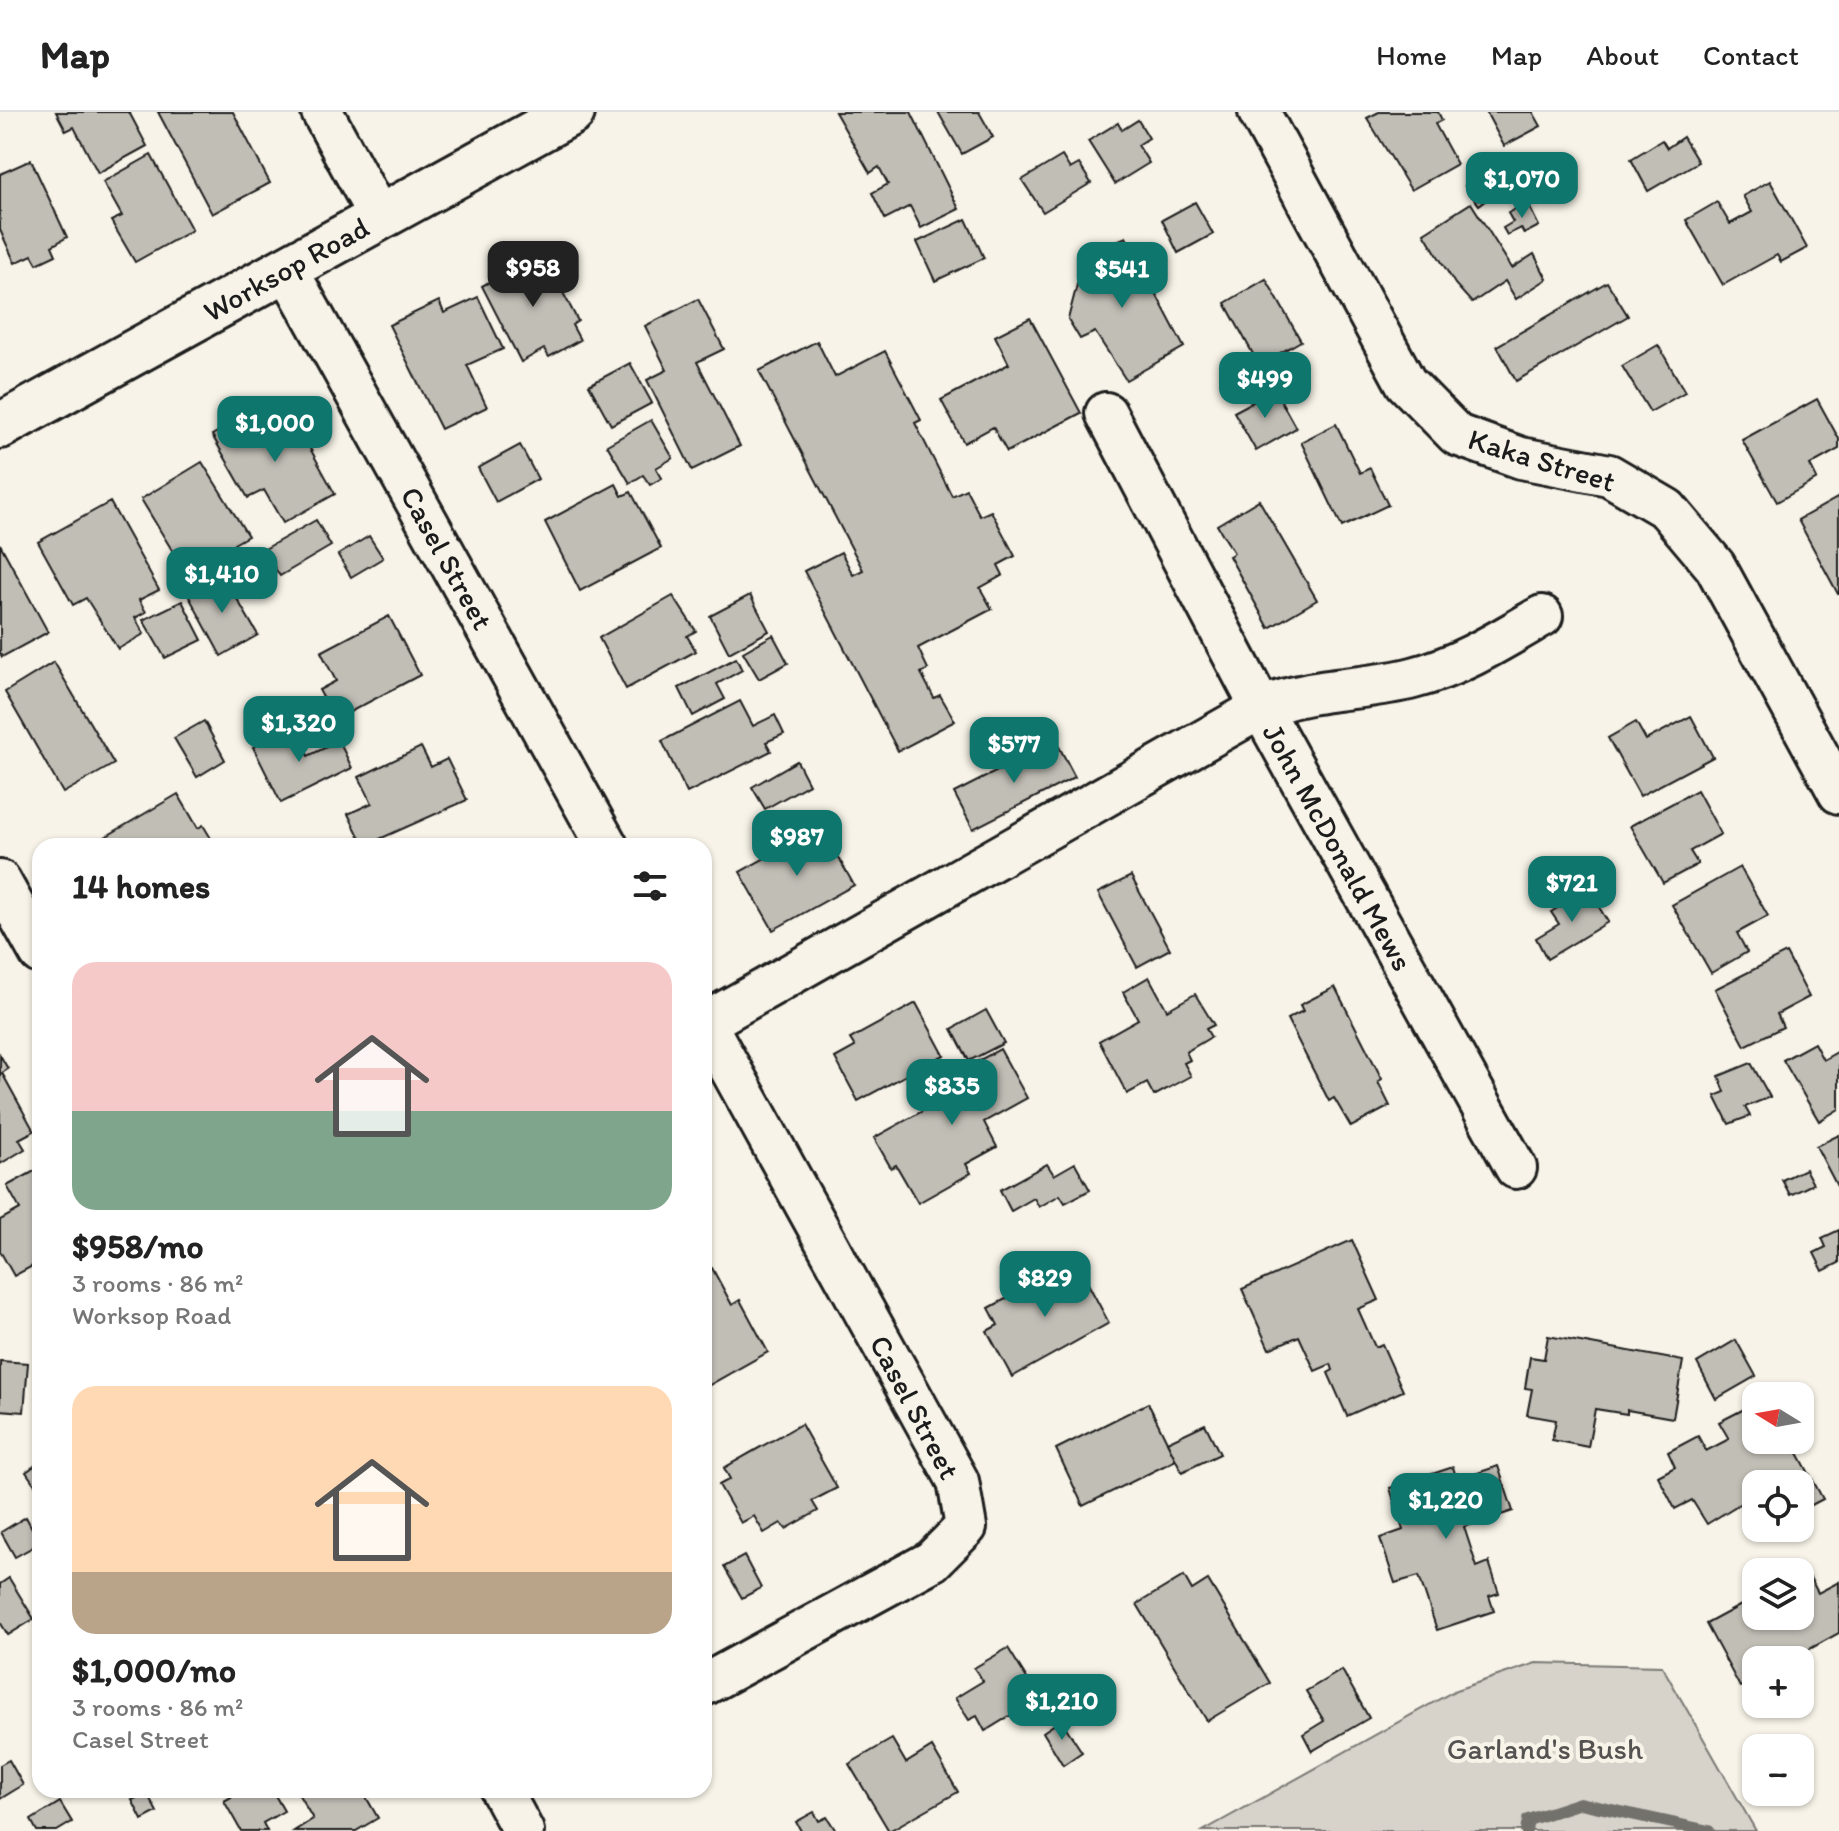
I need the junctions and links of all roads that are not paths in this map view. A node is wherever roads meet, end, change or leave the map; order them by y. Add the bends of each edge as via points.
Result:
1 (322, 112) edge
2 (572, 112) edge
3 (1259, 112) edge
4 (379, 217) junction
5 (287, 269) junction
6 (1106, 413) dead end
7 (0, 426) edge
8 (1542, 616) dead end
9 (1261, 708) junction
10 (1839, 793) edge
11 (603, 838) edge
12 (0, 881) edge
13 (32, 939) edge
14 (712, 1017) edge
15 (712, 1036) edge
16 (1516, 1168) dead end
17 (712, 1681) edge
18 (508, 1798) edge
19 (523, 1831) edge

1 - 4 street
2 - 4 street, Worksop Road
3 - 10 street, Kaka Street via 1406,383 1457,435 1521,458 1609,475 1667,509 1715,566
4 - 5 street, Worksop Road
5 - 7 street, Worksop Road
5 - 11 street, Casel Street
6 - 9 street
8 - 9 street via 1473,656 1417,677 1356,691 1289,696
9 - 14 street, John McDonald Mews
9 - 16 street, John McDonald Mews
12 - 13 street
15 - 17 street, Casel Street via 958,1481 966,1527 932,1561
18 - 19 street

